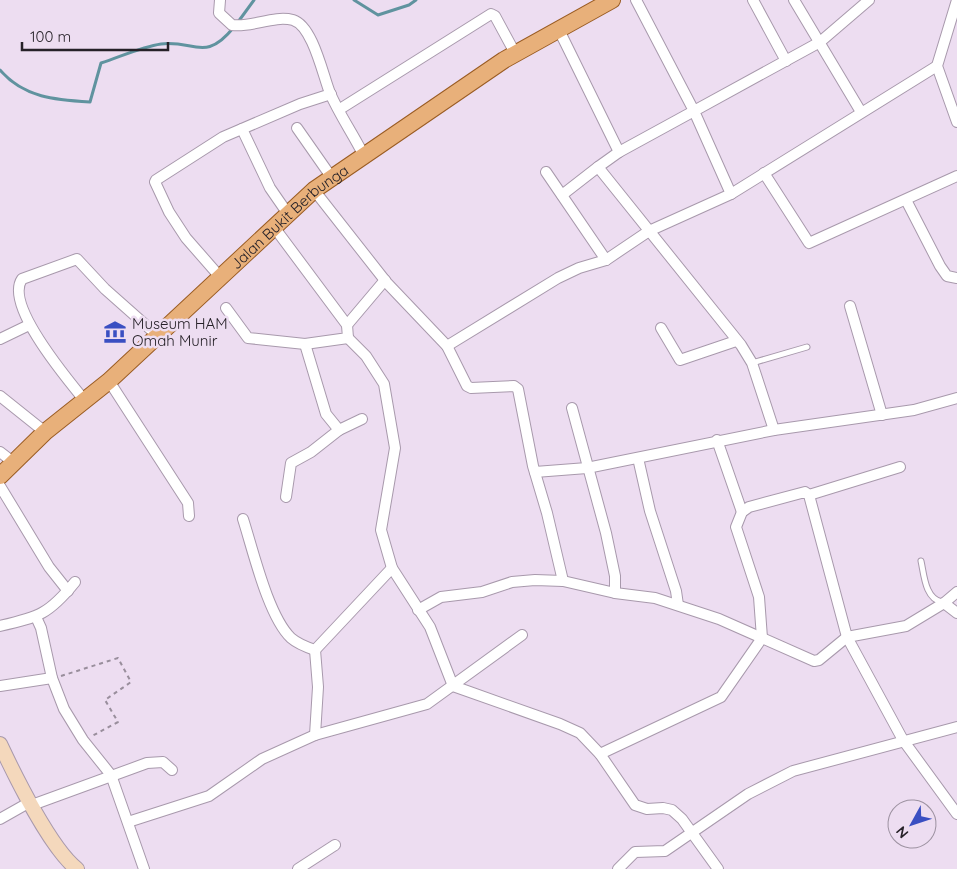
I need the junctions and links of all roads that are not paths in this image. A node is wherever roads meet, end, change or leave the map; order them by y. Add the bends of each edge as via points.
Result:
1 (220, 0) edge
2 (612, 0) edge
3 (636, 0) edge
4 (752, 0) edge
5 (794, 0) edge
6 (869, 0) edge
7 (957, 0) edge
8 (558, 28) junction
9 (820, 42) junction
10 (515, 53) junction
11 (786, 60) junction
12 (937, 66) junction
13 (331, 94) junction
14 (340, 109) junction
15 (694, 111) junction
16 (860, 112) junction
17 (957, 122) edge
18 (298, 128) dead end
19 (242, 129) junction
20 (619, 152) junction
21 (363, 154) junction
22 (598, 166) junction
23 (546, 172) dead end
24 (764, 173) junction
25 (957, 176) edge
26 (332, 178) junction
27 (314, 190) junction
28 (731, 194) junction
29 (562, 195) junction
30 (906, 200) junction
31 (288, 214) junction
32 (274, 228) junction
33 (649, 231) junction
34 (606, 260) junction
35 (221, 278) junction
36 (957, 278) edge
37 (385, 280) junction
38 (850, 306) dead end
39 (226, 308) dead end
40 (29, 325) junction
41 (347, 325) junction
42 (661, 328) dead end
43 (158, 336) junction
44 (348, 338) junction
45 (0, 340) edge
46 (736, 341) junction
47 (305, 344) junction
48 (447, 346) junction
49 (807, 347) dead end
50 (752, 363) junction
51 (109, 381) junction
52 (0, 396) edge
53 (957, 398) edge
54 (84, 401) junction
55 (572, 408) dead end
56 (882, 415) junction
57 (362, 419) dead end
58 (339, 430) junction
59 (774, 430) junction
60 (45, 432) junction
61 (717, 440) junction
62 (0, 452) edge
63 (638, 458) junction
64 (13, 462) junction
65 (900, 467) dead end
66 (587, 468) junction
67 (535, 472) junction
68 (0, 476) edge
69 (0, 486) edge
70 (809, 496) junction
71 (286, 497) dead end
72 (742, 512) junction
73 (189, 516) dead end
74 (243, 519) dead end
75 (921, 561) dead end
76 (392, 568) junction
77 (75, 582) dead end
78 (563, 582) junction
79 (68, 591) junction
80 (957, 592) edge
81 (615, 593) junction
82 (944, 603) junction
83 (678, 605) junction
84 (418, 610) junction
85 (957, 613) edge
86 (36, 617) junction
87 (0, 626) edge
88 (522, 635) dead end
89 (847, 637) junction
90 (762, 638) junction
91 (315, 650) junction
92 (52, 678) junction
93 (0, 686) edge
94 (453, 686) junction
95 (957, 727) edge
96 (316, 735) junction
97 (903, 740) junction
98 (0, 744) edge
99 (600, 754) junction
100 (172, 770) dead end
101 (111, 775) junction
102 (31, 803) junction
103 (957, 814) edge
104 (0, 819) edge
105 (128, 822) junction
106 (692, 832) junction
107 (335, 845) dead end
108 (77, 869) edge
109 (144, 869) edge
110 (300, 869) edge
111 (618, 869) edge
112 (718, 869) edge

1 - 13 street via 220,15 236,26 286,19 297,22 308,35
2 - 8 main road, Jalan Bukit Berbunga
3 - 15 street
4 - 11 street
5 - 9 street
6 - 9 street
7 - 12 street
8 - 10 main road, Jalan Bukit Berbunga
8 - 20 street
9 - 11 street
9 - 16 street
10 - 14 street via 491,14
10 - 21 main road, Jalan Bukit Berbunga
11 - 15 street
12 - 16 street
12 - 17 street
13 - 14 street
13 - 19 street
14 - 21 street
15 - 20 street
15 - 28 street
16 - 24 street
18 - 26 street
19 - 31 street via 270,188
19 - 35 street via 223,137 155,181 169,212 186,238
20 - 22 street
21 - 26 main road, Jalan Bukit Berbunga
22 - 29 street
22 - 33 street
23 - 29 street
24 - 28 street
24 - 30 street via 809,243
25 - 30 street
26 - 27 main road, Jalan Bukit Berbunga
27 - 31 main road, Jalan Bukit Berbunga
27 - 37 street
28 - 33 street
29 - 34 street
30 - 36 street via 940,266 947,276
31 - 32 main road, Jalan Bukit Berbunga
32 - 35 main road, Jalan Bukit Berbunga
32 - 41 street
33 - 34 street
33 - 46 street
34 - 48 street via 558,278
35 - 43 main road, Jalan Bukit Berbunga
37 - 41 street
37 - 48 street
38 - 56 street
39 - 47 street via 246,337
40 - 43 street via 22,306 20,280 75,258
40 - 45 street
40 - 54 street
41 - 44 street
42 - 46 street via 680,360
43 - 51 main road, Jalan Bukit Berbunga
44 - 47 street
44 - 76 street via 366,356 384,384 395,448 380,526
46 - 50 street
47 - 58 street via 326,414
48 - 67 street via 469,387 518,388
49 - 50 lane
50 - 59 street
51 - 54 main road, Jalan Bukit Berbunga
51 - 73 street via 188,503
52 - 60 street
53 - 56 street
54 - 60 main road, Jalan Bukit Berbunga
55 - 66 street
56 - 59 street
57 - 58 street
58 - 71 street via 291,463
59 - 61 street
60 - 64 main road, Jalan Bukit Berbunga
61 - 63 street
61 - 72 street
62 - 64 street
63 - 66 street
63 - 83 street
64 - 68 main road, Jalan Bukit Berbunga
65 - 70 street
66 - 67 street
66 - 81 street via 606,533 615,576
67 - 78 street
69 - 79 street via 49,567
70 - 72 street via 803,492 750,506
70 - 89 street
72 - 90 street via 736,530 759,598
74 - 91 street via 281,625 296,642
75 - 82 lane via 929,591 933,598
76 - 84 street
76 - 91 street
77 - 79 street
78 - 81 street
78 - 84 street via 512,582 482,592 441,597
79 - 86 street via 56,604
80 - 82 street
81 - 83 street via 655,598
82 - 85 street
82 - 89 street via 906,626
83 - 90 street
84 - 94 street via 432,631
86 - 87 street
86 - 92 street
88 - 94 street
89 - 90 street via 814,661
89 - 97 street
90 - 99 street via 720,697
91 - 96 street via 318,687
92 - 93 street
92 - 101 street via 64,709 83,740
94 - 96 street via 426,704
94 - 99 street via 573,730 589,740
95 - 97 street
96 - 105 street via 262,759 209,796
97 - 103 street
97 - 106 street via 793,771 748,794
98 - 102 street
99 - 106 street via 635,805 672,810
100 - 101 street via 163,762 155,762
101 - 102 street
101 - 105 street
102 - 104 street
102 - 108 street via 61,852
105 - 109 street
106 - 111 street via 664,852 635,852
106 - 112 street
107 - 110 street

